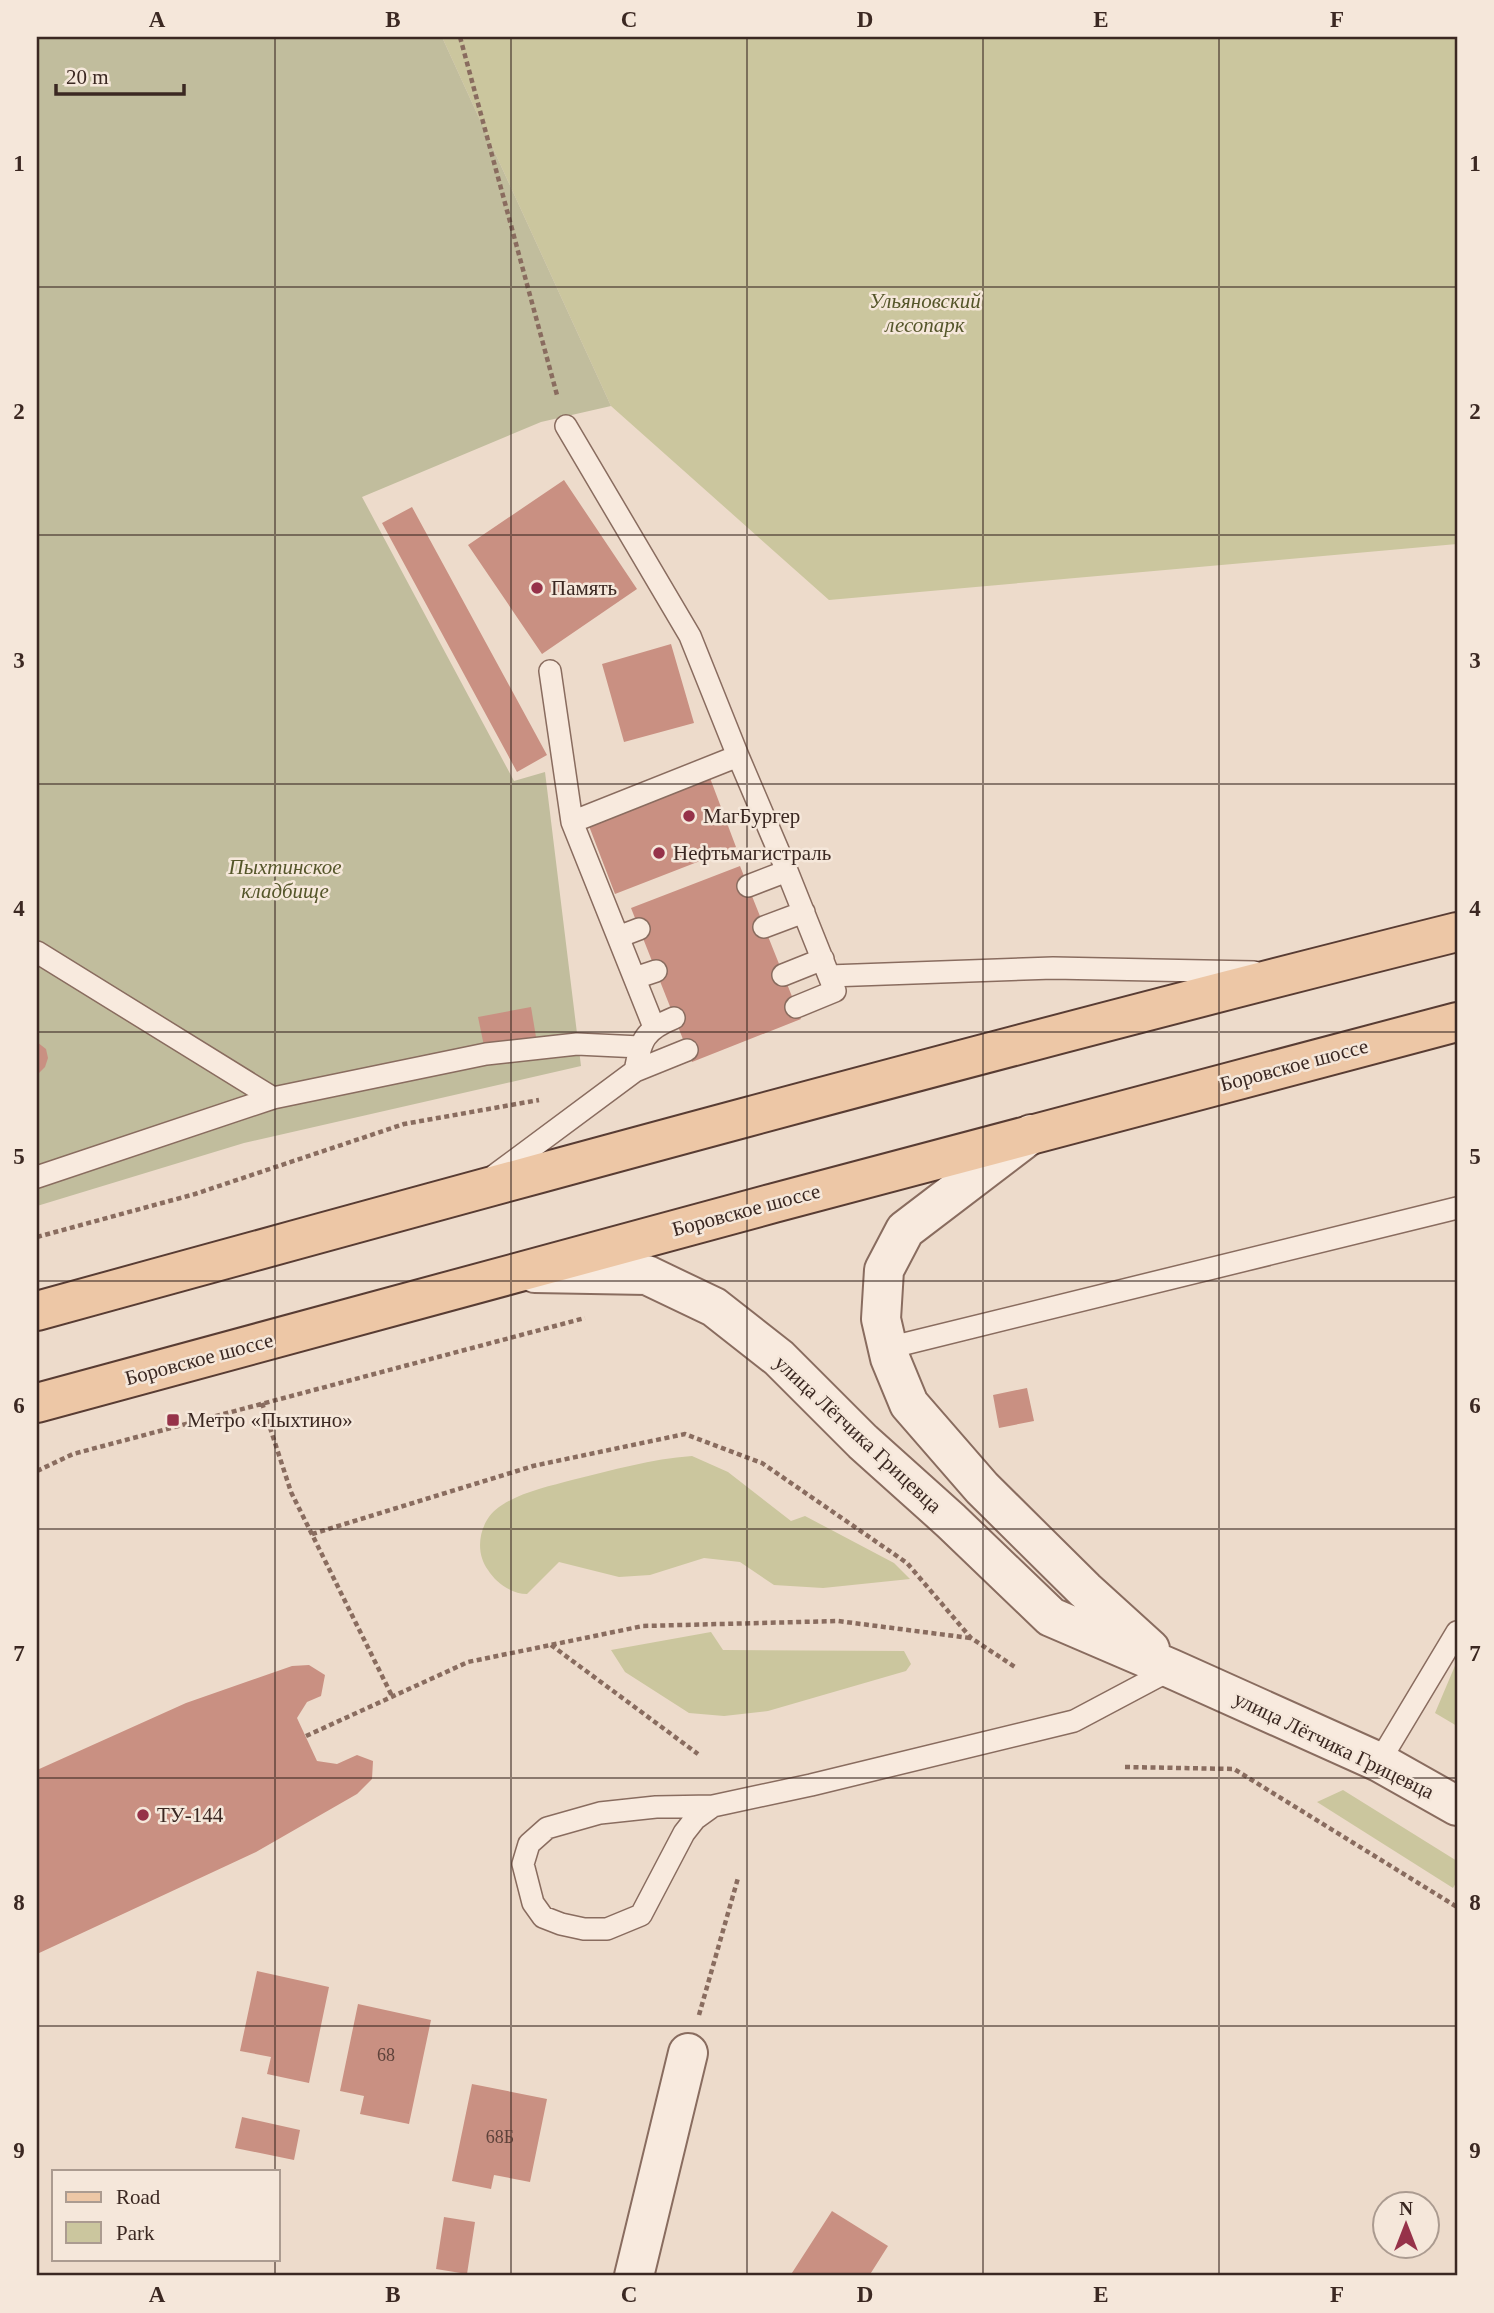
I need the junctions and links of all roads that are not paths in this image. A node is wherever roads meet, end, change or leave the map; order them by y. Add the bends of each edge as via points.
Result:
1 (566, 426) road end
2 (550, 671) dead end
3 (738, 756) junction
4 (572, 822) junction
5 (787, 871) junction
6 (748, 886) dead end
7 (804, 912) junction
8 (764, 928) dead end
9 (639, 929) dead end
10 (1457, 932) edge
11 (618, 937) junction
12 (37, 952) edge
13 (826, 967) junction
14 (656, 971) dead end
15 (1294, 973) junction
16 (783, 975) dead end
17 (635, 978) junction
18 (796, 1007) dead end
19 (674, 1018) dead end
20 (1457, 1022) edge
21 (653, 1027) junction
22 (640, 1047) junction
23 (687, 1050) dead end
24 (635, 1071) junction
25 (273, 1098) junction
26 (1031, 1134) junction
27 (37, 1177) edge
28 (476, 1189) junction
29 (1457, 1208) edge
30 (515, 1273) junction
31 (37, 1311) edge
32 (887, 1348) junction
33 (37, 1403) edge
34 (1457, 1632) edge
35 (1172, 1669) junction
36 (1379, 1762) junction
37 (713, 1805) junction
38 (1457, 1806) edge
39 (688, 2053) road end
40 (634, 2276) edge

1 - 3 lane via 690,636
2 - 4 lane
3 - 4 lane
3 - 5 lane
4 - 11 lane
5 - 6 lane
5 - 7 lane
7 - 8 lane
7 - 13 lane
9 - 11 lane
10 - 15 main road
11 - 17 lane
12 - 25 lane
13 - 15 lane
13 - 16 lane
13 - 18 lane via 835,991
14 - 17 lane
15 - 28 main road
17 - 21 lane
19 - 21 lane
20 - 26 main road, Боровское шоссе
21 - 22 lane
22 - 24 lane
22 - 25 lane via 577,1044 486,1054
23 - 24 lane
24 - 28 lane
25 - 27 lane
26 - 30 main road, Боровское шоссе
26 - 32 street, улица Лётчика Грицевца via 905,1230 884,1270 881,1319
28 - 31 main road
29 - 32 lane
30 - 33 main road, Боровское шоссе
30 - 35 street, улица Лётчика Грицевца via 647,1275 714,1307 779,1358 1051,1617
32 - 35 street, улица Лётчика Грицевца via 909,1404 982,1488
34 - 36 lane
35 - 36 street, улица Лётчика Грицевца
35 - 37 lane via 1074,1721
36 - 38 street, улица Лётчика Грицевца
37 - 37 lane via 600,1813 547,1828 529,1844 523,1864 533,1903 542,1917 584,1929 607,1929 641,1915 684,1833
39 - 40 street

